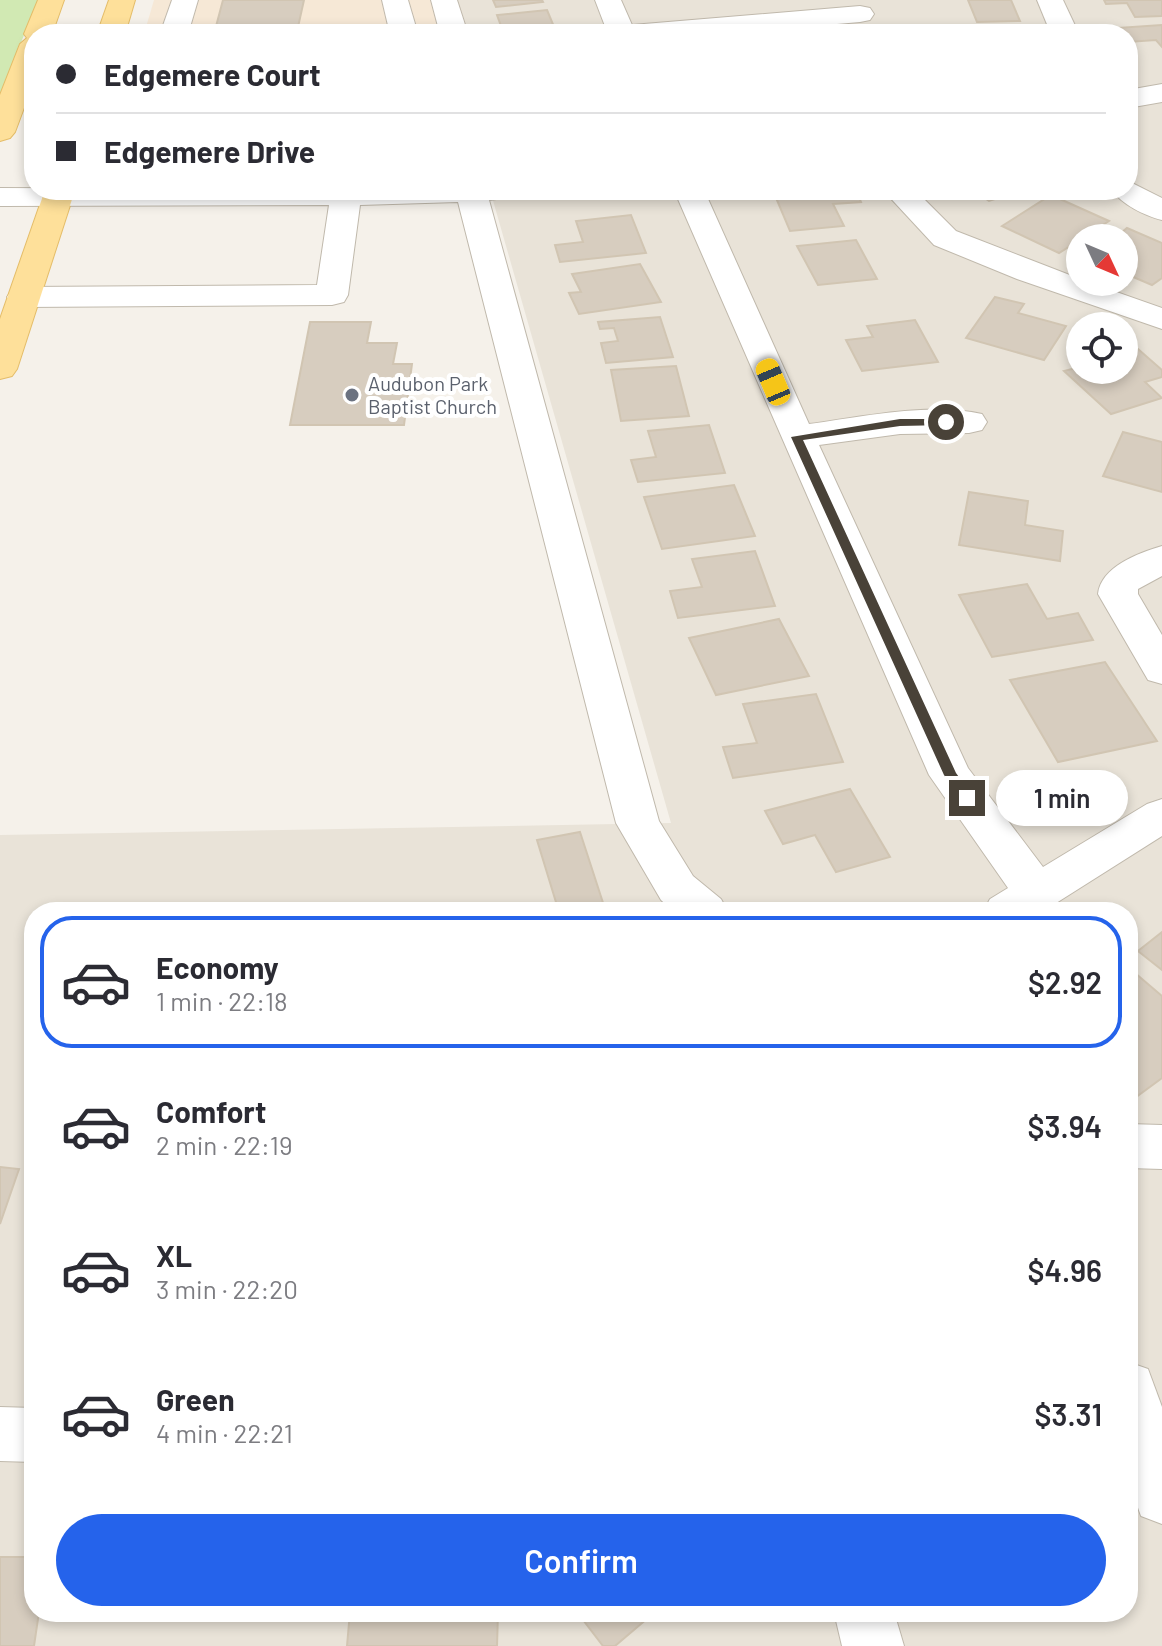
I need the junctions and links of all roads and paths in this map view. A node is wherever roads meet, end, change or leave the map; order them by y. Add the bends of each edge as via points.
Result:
1 (51, 0) edge
2 (122, 0) edge
3 (185, 0) edge
4 (395, 0) edge
5 (444, 0) edge
6 (608, 0) edge
7 (1050, 0) edge
8 (860, 14) dead end
9 (42, 24) edge
10 (114, 24) edge
11 (177, 24) edge
12 (401, 24) edge
13 (451, 24) edge
14 (620, 24) edge
15 (814, 24) edge
16 (1061, 24) edge
17 (24, 70) edge
18 (0, 132) edge
19 (24, 196) edge
20 (0, 197) edge
21 (1138, 197) edge
22 (57, 200) edge
23 (345, 200) edge
24 (465, 200) edge
25 (693, 200) edge
26 (908, 200) edge
27 (1162, 211) edge
28 (24, 297) junction
29 (1162, 319) edge
30 (0, 369) edge
31 (969, 422) dead end
32 (797, 437) junction
33 (1162, 559) edge
34 (1162, 670) edge
35 (1162, 815) edge
36 (693, 902) edge
37 (1021, 902) edge
38 (1138, 1146) edge
39 (1162, 1147) edge
40 (1138, 1420) edge
41 (0, 1434) edge
42 (24, 1435) edge
43 (1162, 1496) edge
44 (867, 1622) edge
45 (873, 1646) edge

1 - 9 main road
2 - 10 main road
3 - 11 street
4 - 12 street
5 - 13 street
6 - 14 street
7 - 16 street
8 - 15 street
17 - 18 main road
19 - 20 street
21 - 27 street
22 - 28 main road
23 - 28 street via 332,295
24 - 36 street via 638,823 677,888
25 - 32 street
26 - 29 street via 945,238
28 - 30 main road
31 - 32 street via 900,423
32 - 37 street via 950,775
33 - 34 street via 1119,583 1118,594
35 - 37 street
38 - 39 street
40 - 43 street
41 - 42 street
44 - 45 street

